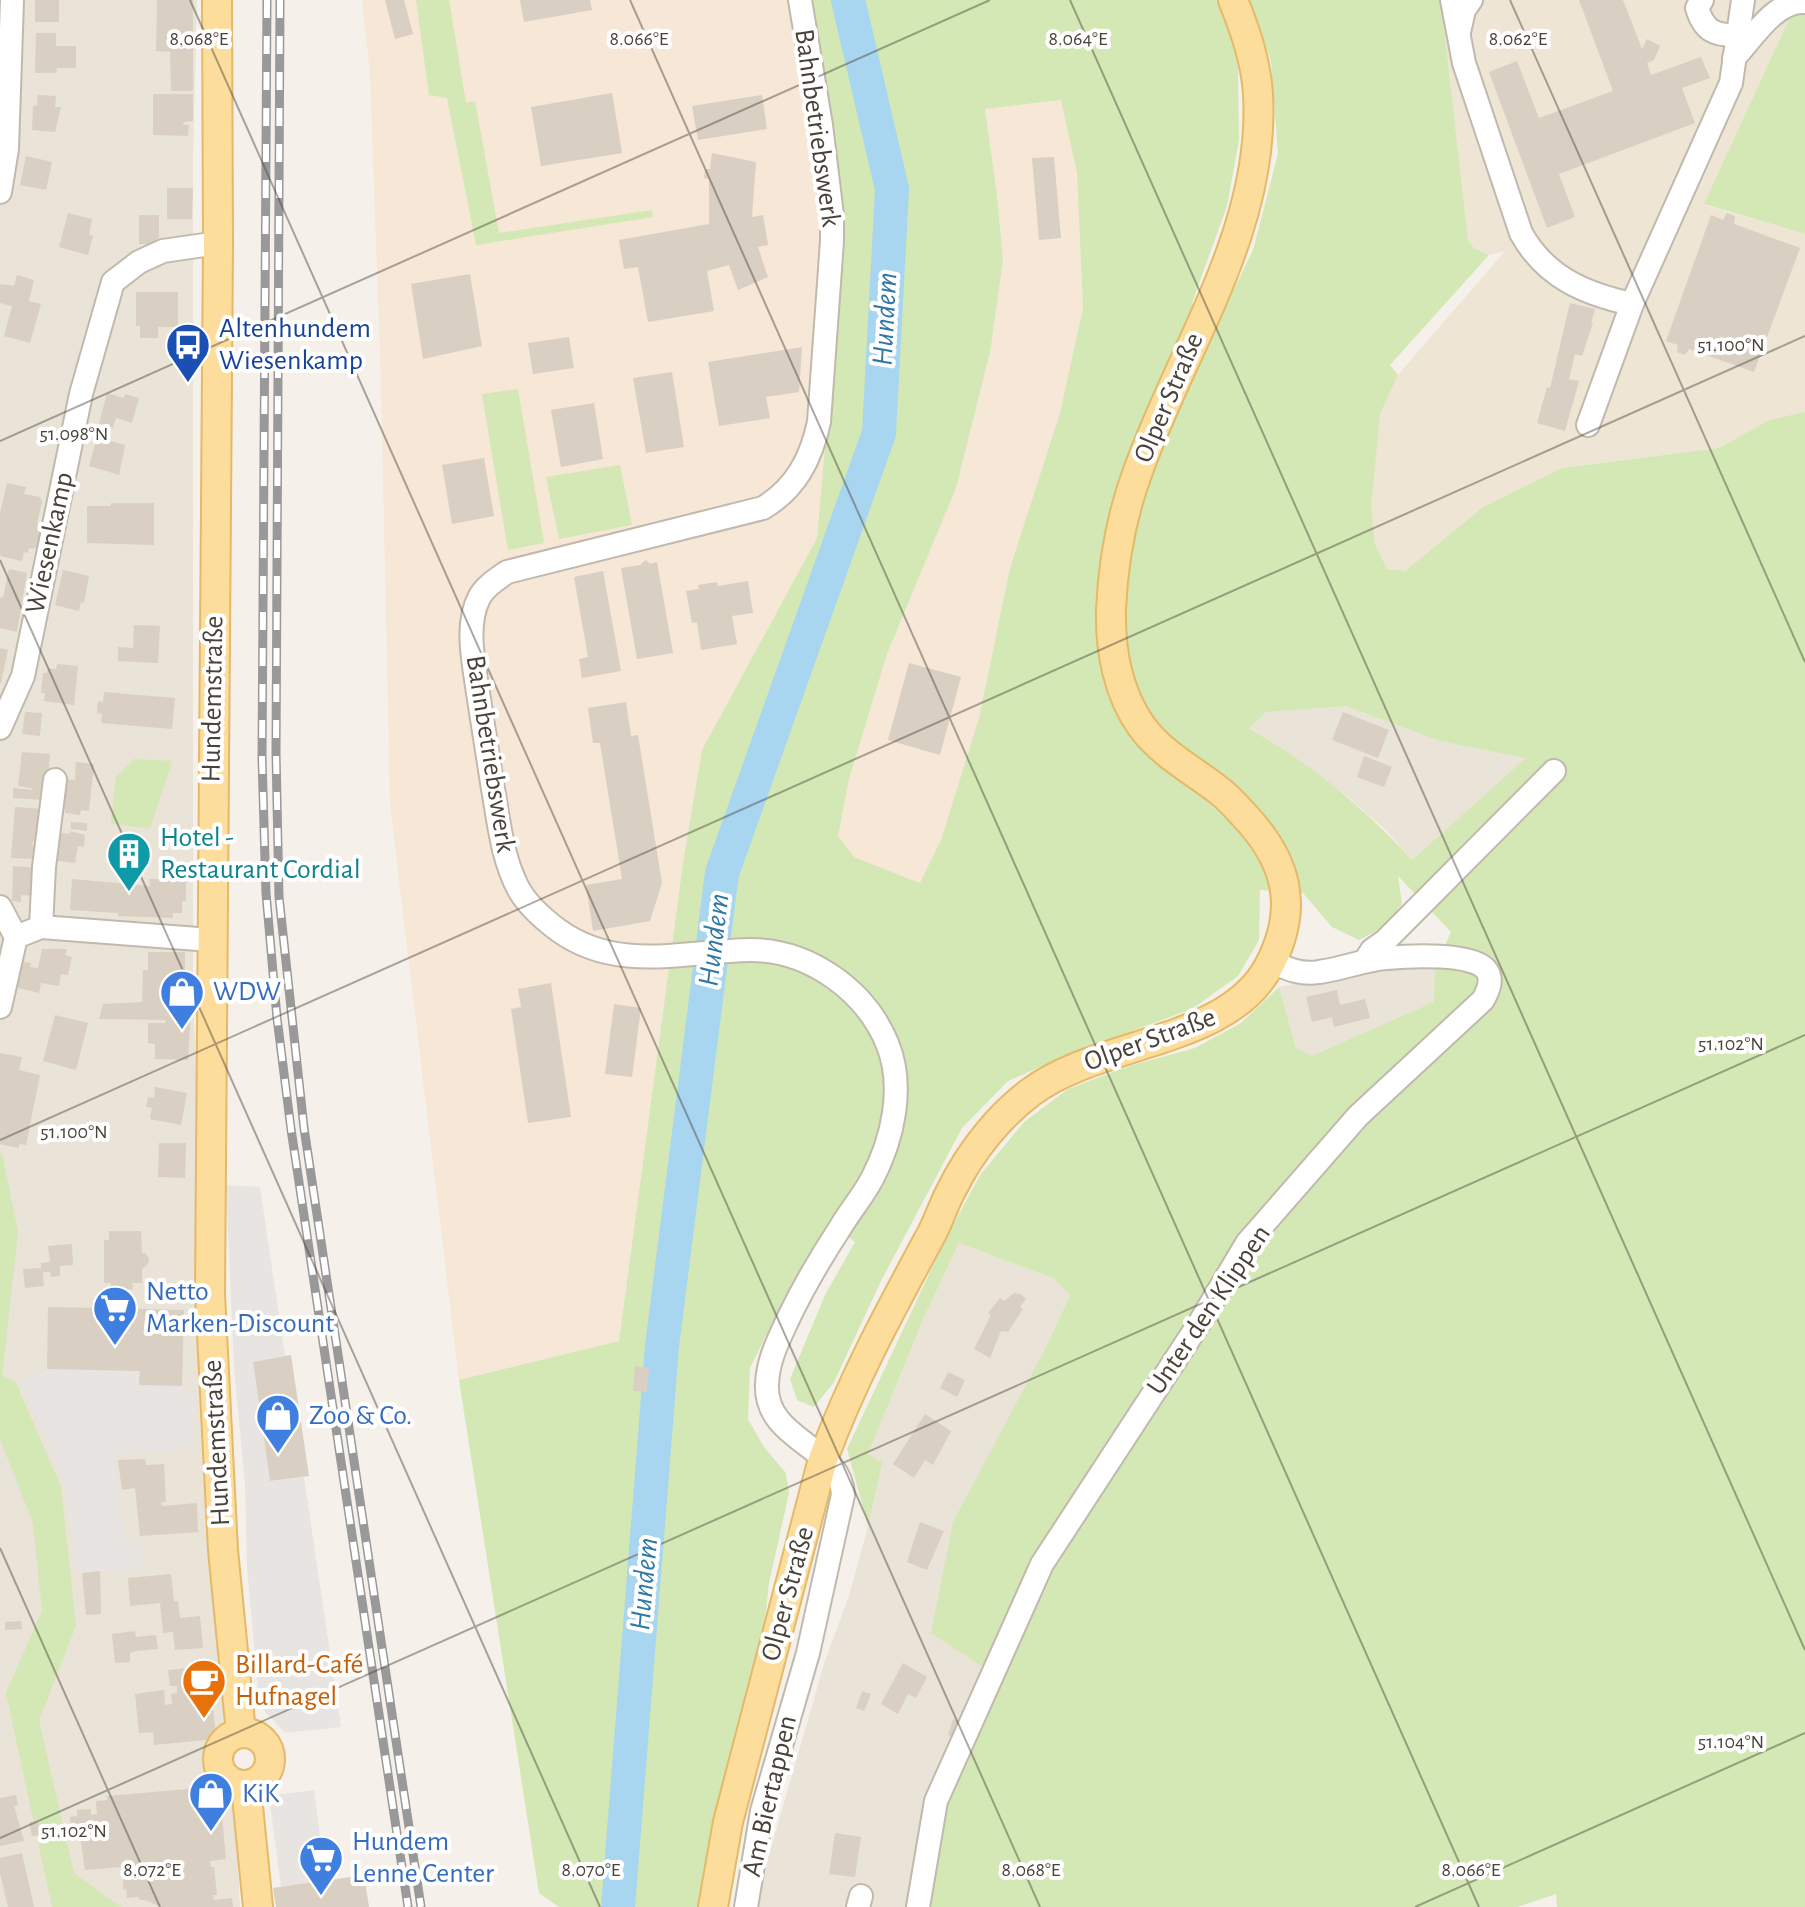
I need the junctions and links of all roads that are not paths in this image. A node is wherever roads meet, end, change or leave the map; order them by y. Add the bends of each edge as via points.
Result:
1 (12, 0) edge
2 (217, 0) edge
3 (800, 0) edge
4 (1233, 0) edge
5 (1452, 0) edge
6 (1471, 0) edge
7 (1702, 0) edge
8 (1743, 0) edge
9 (1805, 2) edge
10 (1738, 35) junction
11 (1458, 37) junction
12 (1734, 59) junction
13 (4, 81) edge
14 (0, 192) edge
15 (218, 243) junction
16 (1632, 304) junction
17 (1588, 425) dead end
18 (0, 728) edge
19 (1554, 771) dead end
20 (55, 780) dead end
21 (0, 907) edge
22 (41, 927) junction
23 (16, 937) junction
24 (211, 940) junction
25 (1272, 962) junction
26 (1365, 962) junction
27 (0, 1007) edge
28 (823, 1459) junction
29 (258, 1907) edge
30 (713, 1907) edge
31 (746, 1907) edge
32 (918, 1907) edge

1 - 13 street
2 - 15 main road, Hundemstraße
3 - 28 street, Bahnbetriebswerk via 828,179 832,241 819,422 804,468 763,508 507,572 480,596 471,629 501,838 508,867 536,912 586,946 619,956 752,950 818,967 871,1013 888,1045 896,1083 886,1144 872,1179 806,1283 769,1366 773,1412 782,1426
4 - 25 main road, Olper Straße via 1258,92 1250,195 1137,472 1117,552 1111,617 1119,677 1141,725 1166,753 1223,793 1277,858 1285,915
5 - 11 street
6 - 11 street
7 - 10 street via 1697,8 1707,30
8 - 10 street
9 - 12 street via 1778,10
10 - 12 street
11 - 16 street via 1521,233 1533,254 1577,286
12 - 16 street via 1731,83
13 - 14 street via 7,149
15 - 18 street, Wiesenkamp via 163,251 113,282 81,394 23,676
15 - 24 main road, Hundemstraße
16 - 17 street
19 - 26 street
20 - 22 street
21 - 23 street
22 - 23 street
22 - 24 street
23 - 27 street
24 - 29 main road, Hundemstraße via 211,1325 225,1575 241,1733 257,1736 270,1757 261,1779 246,1786
25 - 26 street, Unter den Klippen via 1317,973
25 - 28 main road, Olper Straße via 1250,994 1224,1014 1079,1066 1035,1089 1004,1115 953,1185 841,1410
26 - 32 street, Unter den Klippen via 1443,956 1480,963 1489,972 1490,986 1483,1000 1358,1116 1247,1243 1042,1564 936,1801
28 - 30 main road, Olper Straße via 728,1822
28 - 31 street, Am Biertappen via 840,1478 843,1495 808,1653 762,1811

